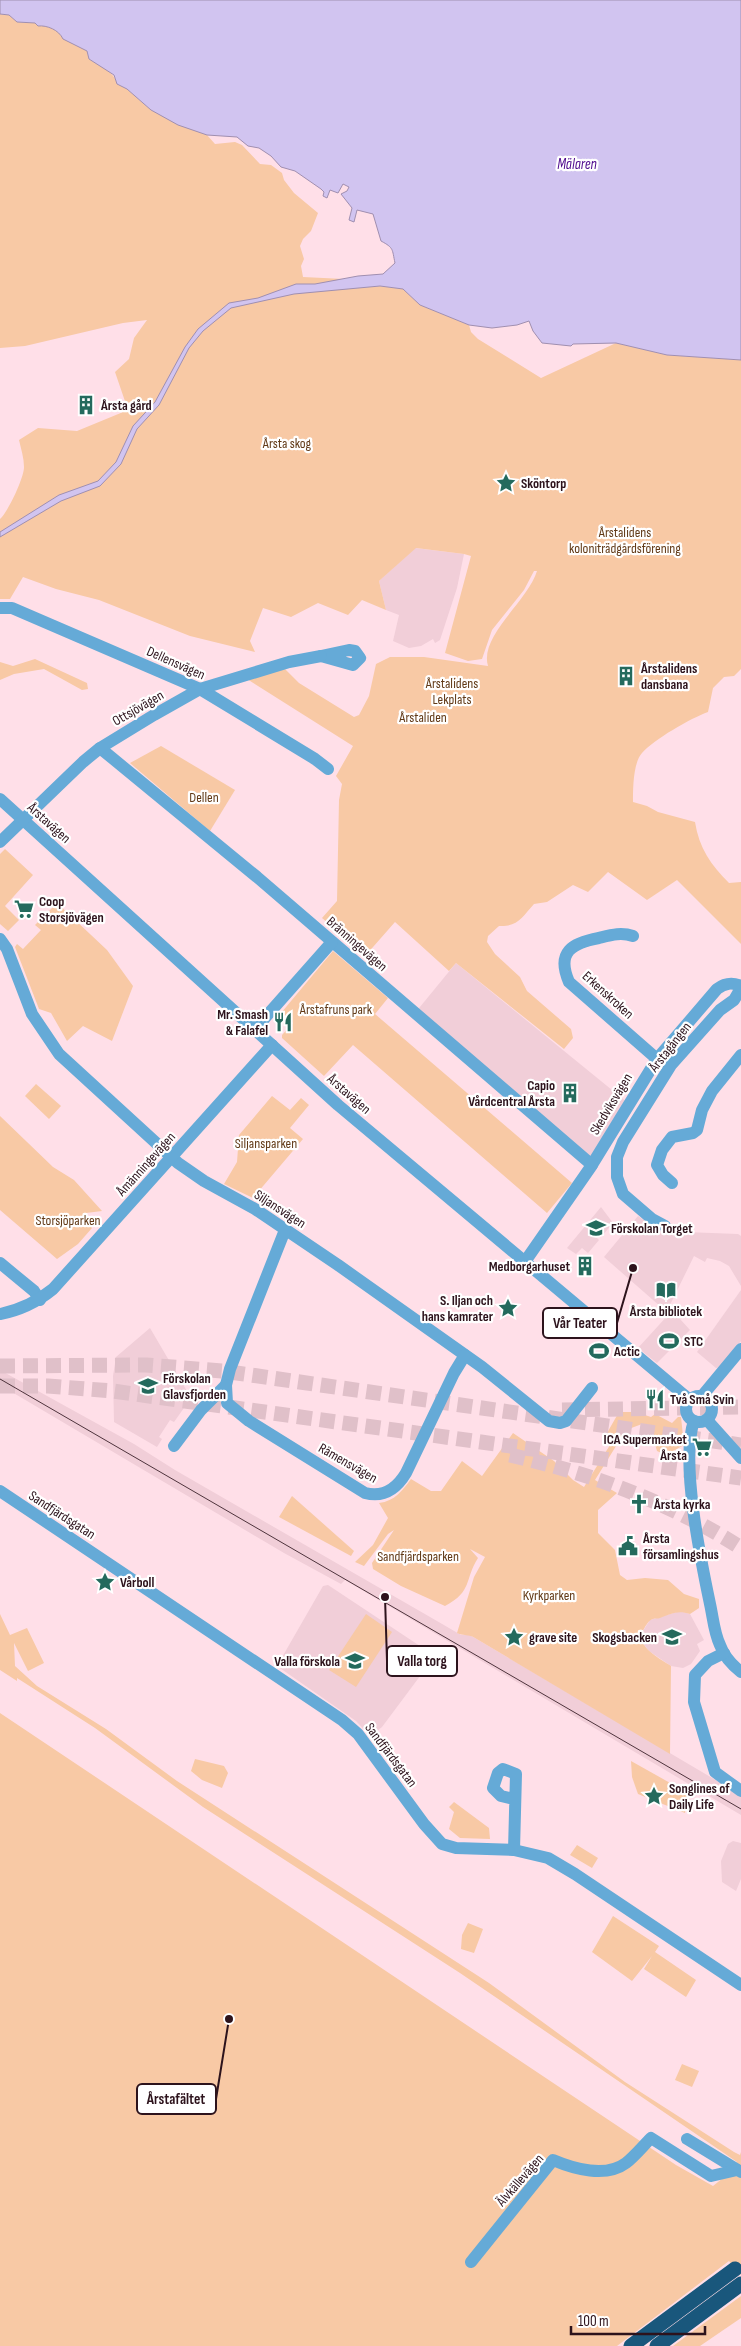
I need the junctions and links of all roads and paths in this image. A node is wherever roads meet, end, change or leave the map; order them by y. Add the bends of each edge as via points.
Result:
1 (0, 608) edge
2 (321, 656) dead end
3 (200, 690) junction
4 (100, 748) junction
5 (328, 769) dead end
6 (0, 799) edge
7 (24, 819) junction
8 (0, 842) edge
9 (633, 936) dead end
10 (0, 938) edge
11 (332, 942) junction
12 (741, 987) edge
13 (255, 1029) junction
14 (272, 1045) junction
15 (741, 1055) edge
16 (657, 1059) junction
17 (172, 1157) junction
18 (592, 1165) junction
19 (672, 1183) dead end
20 (665, 1226) dead end
21 (285, 1230) junction
22 (0, 1263) edge
23 (524, 1263) junction
24 (40, 1300) junction
25 (0, 1314) edge
26 (741, 1349) edge
27 (465, 1355) junction
28 (741, 1361) edge
29 (226, 1386) junction
30 (592, 1388) dead end
31 (701, 1400) junction
32 (707, 1420) junction
33 (694, 1421) junction
34 (174, 1446) dead end
35 (741, 1458) edge
36 (0, 1491) edge
37 (724, 1653) junction
38 (741, 1672) edge
39 (741, 1791) edge
40 (514, 1799) dead end
41 (514, 1850) junction
42 (741, 1985) edge
43 (687, 2139) dead end
44 (739, 2171) edge
45 (471, 2262) dead end
46 (735, 2269) dead end
47 (741, 2284) edge
48 (632, 2346) edge
49 (657, 2346) edge

1 - 3 street, Dellensvägen via 12,608
2 - 3 street, Ottsjövägen via 289,662
3 - 4 street, Ottsjövägen
3 - 5 street, Dellensvägen
4 - 7 street, Ottsjövägen
4 - 11 street, Bränningevägen
6 - 7 street, Årstavägen
7 - 8 street, Ottsjövägen
7 - 13 street, Årstavägen
9 - 16 street, Erkenskroken via 622,933 573,945 566,954 565,972 569,982
10 - 17 street, Siljansvägen via 32,1014 59,1054
11 - 13 street
11 - 18 street, Bränningevägen
12 - 16 street, Skedviksvägen via 734,983 717,989
12 - 20 street, Årstagången via 734,1000 720,1010 671,1065 617,1157 617,1177 623,1194
13 - 14 street, Årstavägen
14 - 17 street, Åmänningevägen
14 - 23 street, Årstavägen
15 - 19 street via 712,1090 697,1130 672,1137 662,1150 657,1165 662,1175
16 - 18 street, Skedviksvägen
17 - 21 street, Siljansvägen via 204,1181
17 - 24 street, Åmänningevägen via 65,1277
18 - 23 street, Skedviksvägen
21 - 27 street, Siljansvägen
21 - 29 street
22 - 24 street via 34,1291
23 - 31 street, Årstavägen
24 - 25 street, Åmänningevägen
26 - 31 street
27 - 29 street, Rämensvägen via 406,1473 396,1487 379,1495 365,1493 249,1420 227,1403
27 - 30 street, Siljansvägen via 549,1421 560,1424
28 - 31 street
29 - 34 street via 200,1410
31 - 32 street via 712,1412
31 - 33 street via 686,1412
32 - 33 street
32 - 35 street
33 - 37 street via 689,1450 692,1495 708,1594 718,1641
36 - 41 street, Sandfjärdsgatan via 342,1720 358,1734 442,1844 456,1848
37 - 38 street
37 - 39 street via 708,1661 695,1676 694,1702 715,1772
40 - 41 street
41 - 42 street, Sandfjärdsgatan via 548,1858 560,1865
43 - 44 street, Älvkällevägen
44 - 45 street, Älvkällevägen via 712,2176 651,2138 625,2164 615,2169 579,2168 553,2160
46 - 48 highway
47 - 49 highway

